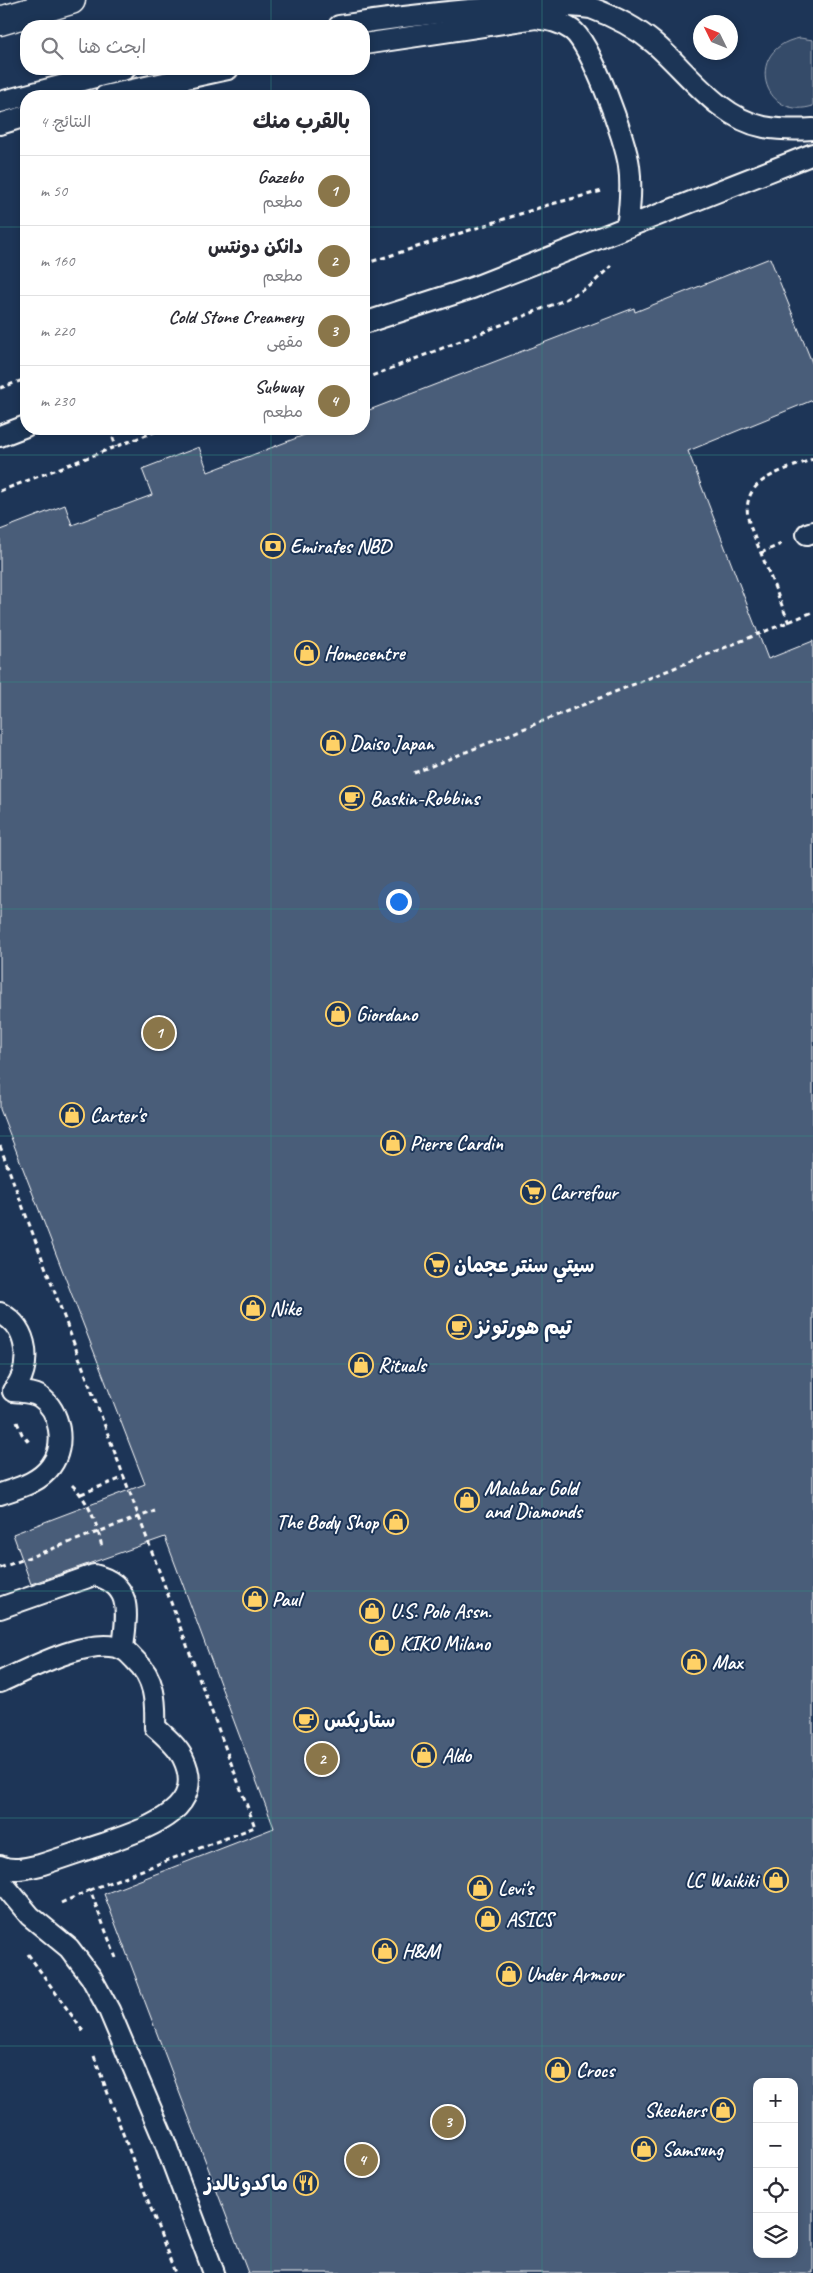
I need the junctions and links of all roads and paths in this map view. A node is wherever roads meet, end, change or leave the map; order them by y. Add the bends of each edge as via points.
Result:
1 (72, 0) edge
2 (0, 20) edge
3 (370, 21) edge
4 (370, 43) edge
5 (102, 75) edge
6 (201, 75) edge
7 (45, 90) edge
8 (132, 90) edge
9 (20, 97) edge
10 (0, 102) edge
11 (20, 118) edge
12 (0, 124) edge
13 (813, 129) edge
14 (813, 154) edge
15 (631, 184) junction
16 (626, 227) junction
17 (370, 262) edge
18 (616, 263) dead end
19 (370, 320) edge
20 (370, 378) edge
21 (20, 381) edge
22 (0, 388) edge
23 (20, 428) edge
24 (112, 435) edge
25 (146, 435) edge
26 (0, 436) edge
27 (116, 446) junction
28 (813, 459) edge
29 (0, 491) edge
30 (813, 612) edge
31 (789, 623) junction
32 (414, 773) dead end
33 (0, 1313) edge
34 (125, 1477) dead end
35 (0, 1494) edge
36 (81, 1494) dead end
37 (155, 1511) dead end
38 (0, 1568) edge
39 (0, 1608) edge
40 (124, 1649) junction
41 (0, 1682) edge
42 (0, 1866) edge
43 (0, 1880) edge
44 (23, 1947) dead end
45 (86, 2035) dead end
46 (93, 2054) dead end
47 (175, 2273) edge
48 (214, 2273) edge

1 - 2 main road
3 - 13 lane via 516,1 552,1 588,7 622,21 653,42 734,115 762,127
4 - 15 lane via 536,18 555,21 573,30 585,45 624,144
5 - 7 lane
6 - 8 lane
9 - 10 lane
11 - 12 lane
14 - 16 lane
15 - 16 lane
15 - 17 path via 548,205
16 - 19 lane via 472,288
18 - 20 path via 590,286 569,298
21 - 22 path
23 - 26 lane
24 - 27 path
25 - 27 path
27 - 29 path
28 - 31 path via 763,479 747,500 746,514 750,526
30 - 31 path
31 - 32 path
33 - 35 lane via 14,1321 24,1348 25,1371 13,1391 38,1396 54,1412 59,1430 59,1448 51,1466 39,1478
34 - 36 path
37 - 38 path
39 - 40 lane via 94,1575 108,1579 124,1596
40 - 41 lane via 102,1646 78,1648
40 - 42 lane via 144,1668 154,1691 155,1727 183,1758 189,1780 183,1801 168,1817 148,1828 40,1865 23,1868
43 - 48 lane via 30,1916 69,1948 96,1986 164,2140
44 - 45 path
46 - 47 path

